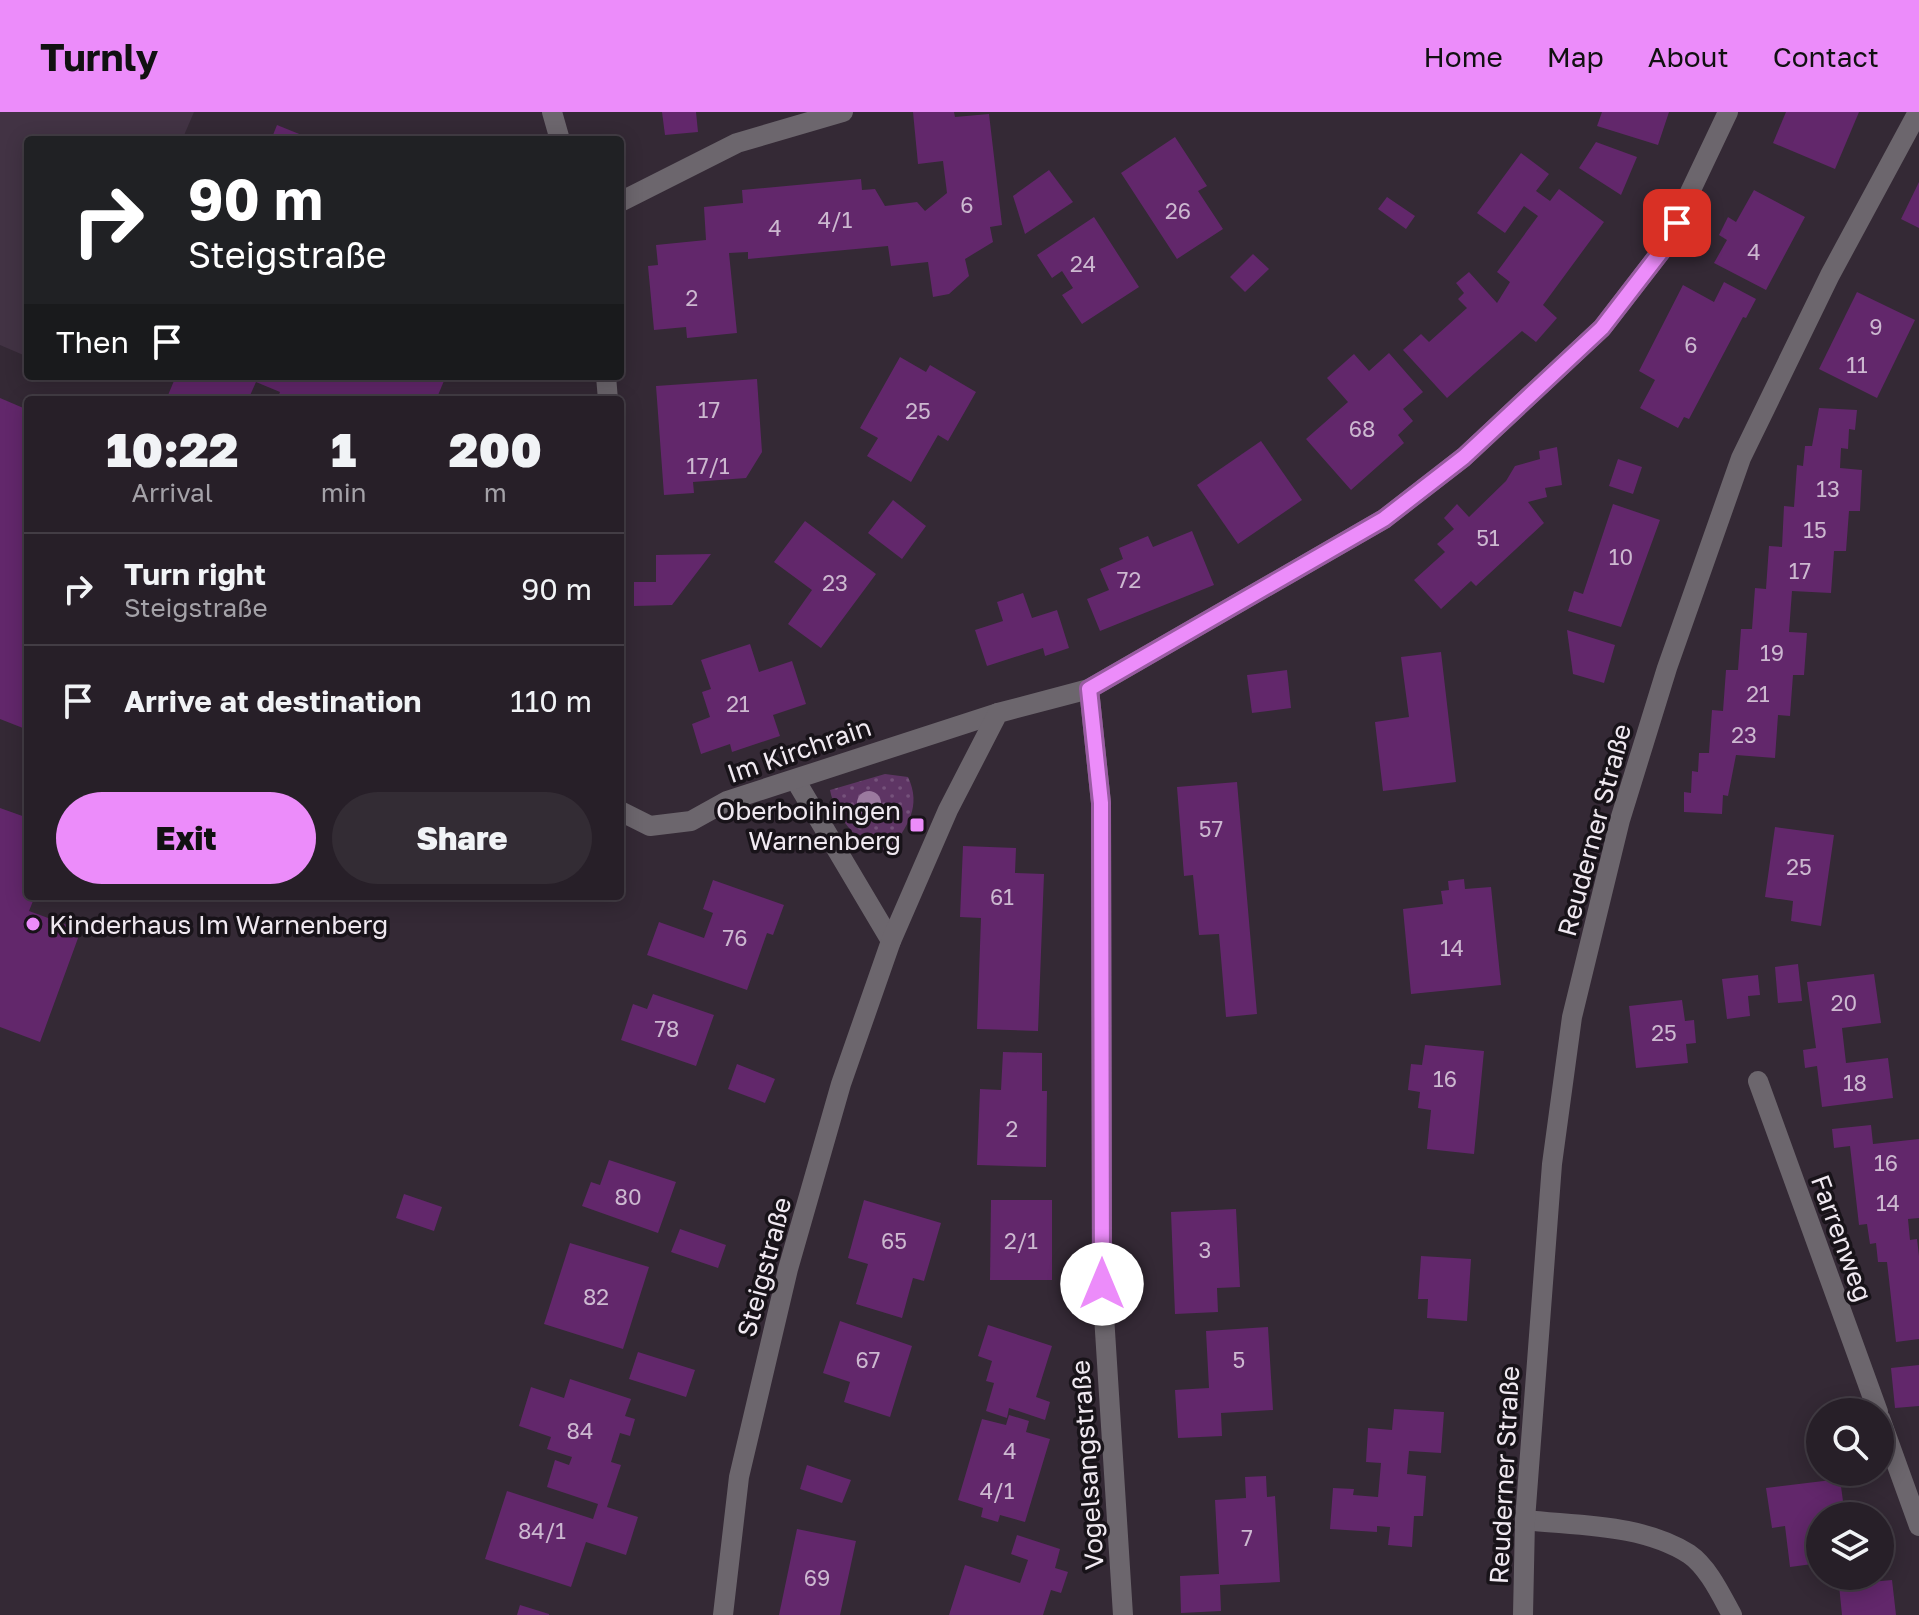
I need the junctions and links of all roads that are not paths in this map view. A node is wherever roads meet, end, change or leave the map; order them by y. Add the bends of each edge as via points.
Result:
1 (552, 112) edge
2 (843, 112) edge
3 (1728, 112) edge
4 (1918, 112) edge
5 (559, 136) edge
6 (624, 200) edge
7 (1089, 689) junction
8 (998, 713) junction
9 (796, 781) junction
10 (624, 813) edge
11 (891, 941) junction
12 (1758, 1081) dead end
13 (1873, 1398) edge
14 (1894, 1457) edge
15 (1525, 1520) junction
16 (1919, 1526) edge
17 (723, 1615) edge
18 (1123, 1615) edge
19 (1523, 1615) edge
20 (1732, 1615) edge

1 - 5 street
2 - 6 street via 737,143
3 - 7 street via 1663,249 1602,328 1537,392 1384,519
4 - 15 street, Reuderner Straße via 1830,275 1741,458 1620,820 1572,1017 1552,1164
7 - 8 street
7 - 18 street, Vogelsangstraße via 1101,803 1102,1284
8 - 9 street, Im Kirchrain
8 - 11 street, Steigstraße via 948,810
9 - 10 street, Im Kirchrain via 727,801 691,821 650,826
9 - 11 street
11 - 17 street, Steigstraße via 841,1084 788,1269 739,1477
12 - 13 street, Farrenweg
14 - 16 street
15 - 19 street, Reuderner Straße
15 - 20 street via 1642,1533 1690,1555

